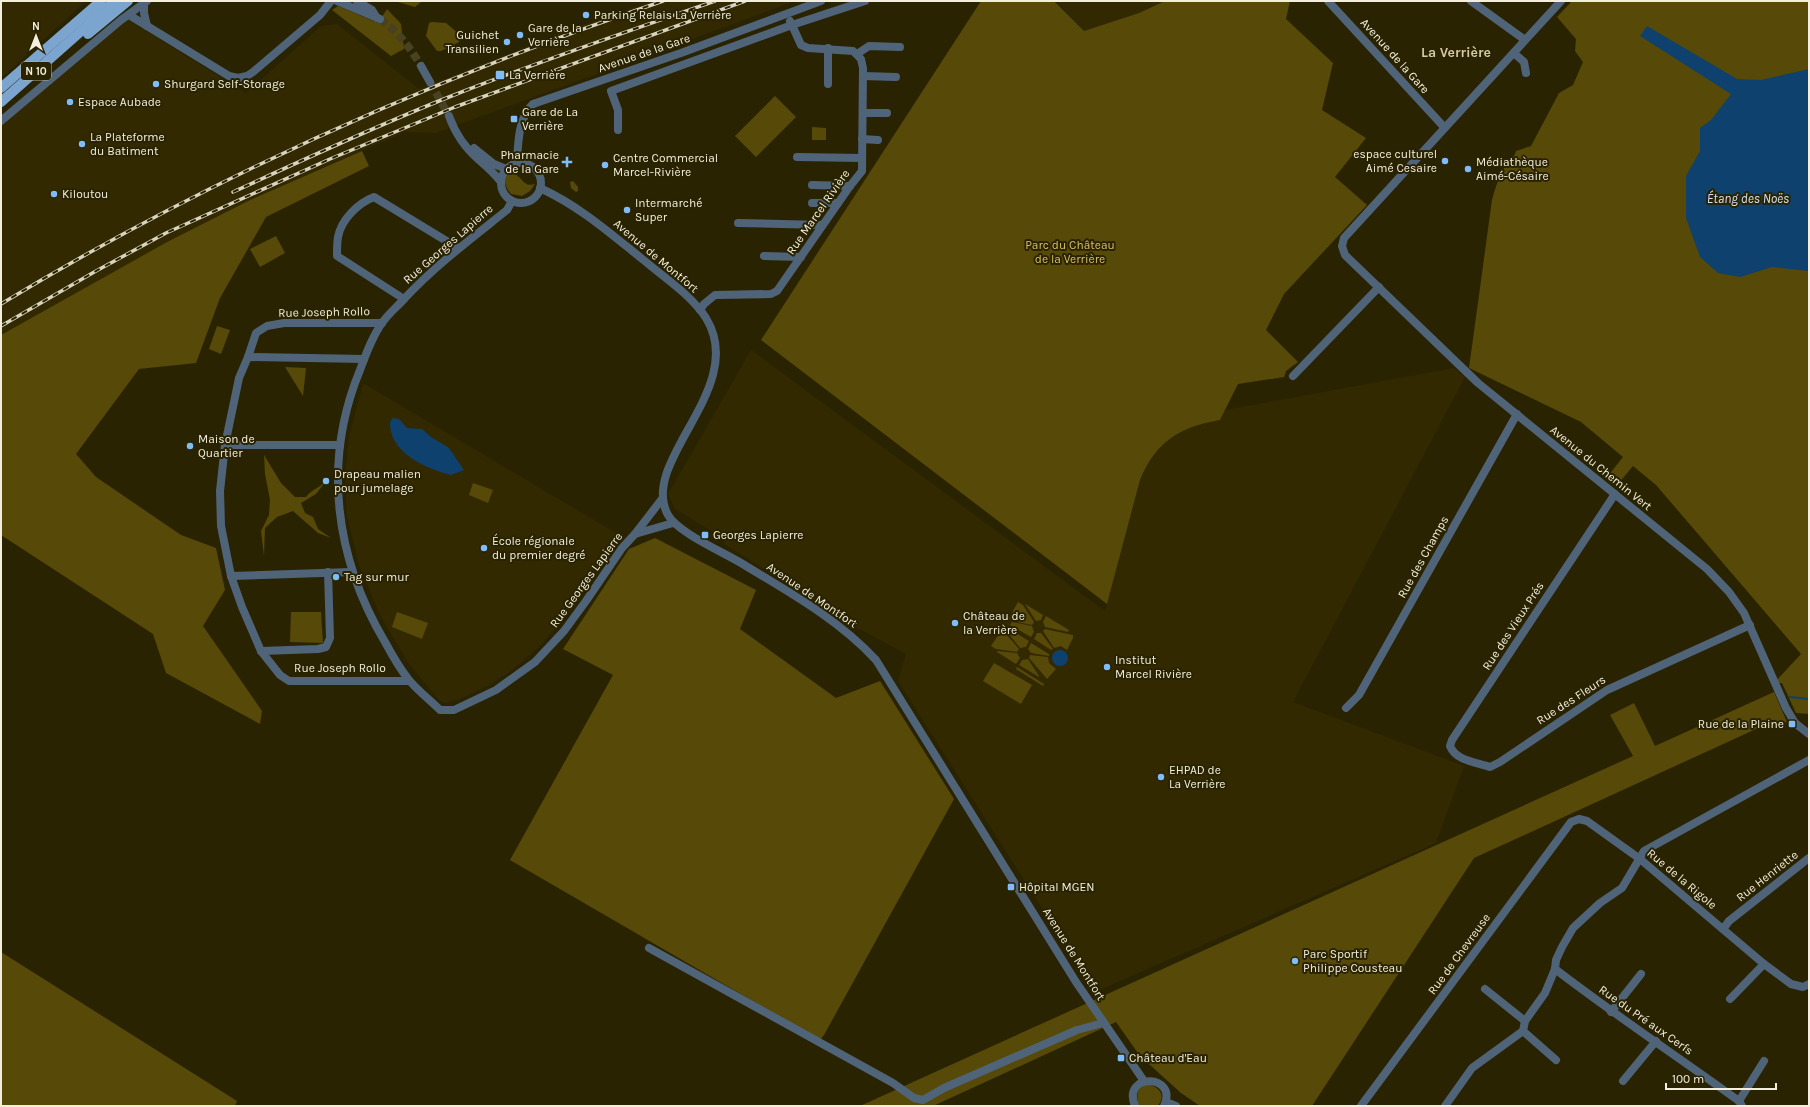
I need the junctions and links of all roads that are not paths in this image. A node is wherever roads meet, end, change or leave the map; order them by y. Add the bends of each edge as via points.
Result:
1 (101, 1) edge
2 (115, 1) edge
3 (128, 1) edge
4 (331, 1) edge
5 (337, 1) edge
6 (358, 1) edge
7 (821, 1) edge
8 (865, 1) edge
9 (1328, 1) edge
10 (1471, 1) edge
11 (1561, 1) edge
12 (146, 2) edge
13 (789, 14) junction
14 (129, 16) junction
15 (792, 25) junction
16 (147, 26) junction
17 (72, 40) junction
18 (1525, 40) junction
19 (900, 47) dead end
20 (828, 48) junction
21 (1514, 53) junction
22 (857, 54) junction
23 (421, 66) tunnel mouth
24 (1526, 73) dead end
25 (863, 76) junction
26 (896, 77) dead end
27 (607, 78) junction
28 (430, 82) tunnel mouth
29 (828, 84) dead end
30 (1, 88) edge
31 (610, 91) junction
32 (1, 102) edge
33 (863, 113) junction
34 (887, 113) dead end
35 (1, 121) edge
36 (1444, 127) junction
37 (618, 130) dead end
38 (862, 139) junction
39 (878, 140) dead end
40 (796, 156) dead end
41 (862, 158) junction
42 (517, 163) junction
43 (506, 169) junction
44 (501, 182) junction
45 (812, 185) dead end
46 (850, 186) junction
47 (540, 188) junction
48 (512, 201) junction
49 (812, 203) dead end
50 (838, 203) junction
51 (738, 223) dead end
52 (822, 226) junction
53 (458, 248) junction
54 (764, 256) dead end
55 (801, 257) junction
56 (1379, 287) junction
57 (404, 299) junction
58 (700, 310) junction
59 (382, 322) junction
60 (248, 357) junction
61 (364, 359) junction
62 (1293, 376) dead end
63 (1517, 414) junction
64 (340, 444) junction
65 (224, 445) junction
66 (1614, 494) junction
67 (662, 499) junction
68 (673, 523) junction
69 (635, 534) junction
70 (328, 572) junction
71 (352, 572) junction
72 (231, 576) junction
73 (1750, 625) junction
74 (261, 651) junction
75 (410, 680) junction
76 (1346, 708) dead end
77 (1809, 734) edge
78 (1809, 760) edge
79 (1475, 762) joint
80 (1579, 819) joint
81 (1809, 858) edge
82 (1640, 859) junction
83 (1722, 929) junction
84 (649, 948) dead end
85 (1764, 964) junction
86 (1555, 969) junction
87 (1641, 974) dead end
88 (1809, 984) edge
89 (1485, 989) dead end
90 (1730, 999) dead end
91 (1611, 1012) junction
92 (1525, 1021) junction
93 (1103, 1023) junction
94 (1523, 1031) junction
95 (1656, 1042) junction
96 (1556, 1060) dead end
97 (1764, 1061) dead end
98 (1144, 1081) junction
99 (1623, 1081) dead end
100 (1165, 1104) edge
101 (1740, 1104) edge
102 (1135, 1106) edge
103 (1176, 1106) edge
104 (1361, 1106) edge
105 (1445, 1106) edge

1 - 30 main road, N 10
2 - 17 main road, N 10
3 - 17 main road via 84,37
4 - 16 street via 320,15 260,67 247,76 238,78 229,76
5 - 6 street via 378,18 372,10
7 - 13 street, Avenue de la Gare
8 - 15 street
9 - 36 street, Avenue de la Gare
10 - 18 street
11 - 18 street
12 - 14 street
12 - 16 street via 144,13
13 - 15 street
13 - 27 street, Avenue de la Gare
14 - 16 street
14 - 35 street
15 - 20 street via 801,45 808,48
15 - 31 street
17 - 32 main road, N 10
18 - 21 street
19 - 22 street via 869,46
20 - 22 street via 848,50
20 - 29 street
21 - 24 street via 1524,62
21 - 36 street
22 - 25 street, Rue Marcel Rivière via 862,64
23 - 28 street
25 - 26 street
25 - 33 street, Rue Marcel Rivière
27 - 31 street
27 - 42 street, Avenue de la Gare via 533,104 519,134
31 - 37 street via 618,110
33 - 34 street
33 - 38 street, Rue Marcel Rivière
36 - 56 street, Avenue du Chemin Vert via 1344,238 1342,246 1346,255
38 - 39 street
38 - 41 street, Rue Marcel Rivière
40 - 41 street
41 - 46 street, Rue Marcel Rivière via 862,171
42 - 43 street
42 - 47 street via 525,163 536,170 540,176
43 - 44 street
43 - 44 street via 494,164 474,148 449,116 466,147 491,169
44 - 48 street via 504,193
45 - 46 street
46 - 50 street, Rue Marcel Rivière
47 - 48 street via 529,201
47 - 58 street, Avenue de Montfort via 581,210 683,292
48 - 53 street, Rue Georges Lapierre via 507,210
49 - 50 street
50 - 52 street, Rue Marcel Rivière
51 - 52 street
52 - 55 street, Rue Marcel Rivière
53 - 57 street, Rue Georges Lapierre
53 - 57 street via 374,197 356,206 338,236 337,256
54 - 55 street
55 - 58 street, Rue Marcel Rivière via 777,291 771,294 715,295 711,296
56 - 62 street
56 - 63 street, Avenue du Chemin Vert via 1478,383
57 - 59 street, Rue Georges Lapierre
58 - 67 street, Avenue de Montfort via 714,336 713,372 704,400 666,473
59 - 60 street, Rue Joseph Rollo via 284,323 267,326 256,333
59 - 61 street, Rue Georges Lapierre
60 - 61 street
60 - 65 street, Rue Joseph Rollo via 239,378
61 - 64 street, Rue Georges Lapierre via 346,410
63 - 66 street, Avenue du Chemin Vert
63 - 76 street, Rue des Champs via 1359,695
64 - 65 street
64 - 71 street, Rue Georges Lapierre via 338,502
65 - 72 street, Rue Joseph Rollo via 220,491 221,526
66 - 73 street, Avenue du Chemin Vert via 1718,580 1737,602
66 - 79 street, Rue des Vieux Prés via 1452,740 1450,746 1453,753
67 - 68 street, Avenue de Montfort
67 - 69 street, Rue Georges Lapierre
68 - 69 street, Rue Georges Lapierre
68 - 93 street, Avenue de Montfort via 821,613 849,633 876,660
69 - 75 street, Rue Georges Lapierre via 622,548 564,631 535,662 496,690 454,710 440,710
70 - 71 street
70 - 72 street
70 - 74 street via 330,638 326,647
71 - 75 street, Rue Georges Lapierre via 369,615 395,660
72 - 74 street, Rue Joseph Rollo
73 - 77 street, Avenue du Chemin Vert via 1786,708 1795,723
73 - 79 street, Rue des Fleurs via 1607,690 1490,767
74 - 75 street, Rue Joseph Rollo via 280,675 289,681
78 - 82 street via 1644,851
80 - 82 street, Rue de la Rigole via 1587,821
80 - 104 street, Rue de Chevreuse via 1571,822
81 - 83 street, Rue Henriette
82 - 83 street, Rue de la Rigole
82 - 86 street via 1622,888 1584,916 1574,928 1562,947
83 - 85 street, Rue de la Rigole
84 - 93 street via 893,1083 914,1098 923,1100 944,1088 1077,1030
85 - 88 street, Rue de la Rigole via 1792,984 1802,987
85 - 90 street
86 - 91 street, Rue du Pré aux Cerfs
86 - 92 street via 1545,993
87 - 91 street
89 - 92 street
91 - 95 street, Rue du Pré aux Cerfs
92 - 94 street
93 - 98 street, Avenue de Montfort
94 - 96 street
94 - 105 street via 1472,1068
95 - 99 street
95 - 101 street, Rue du Pré aux Cerfs
97 - 101 street
98 - 100 street via 1150,1080 1160,1084 1166,1092
98 - 102 street via 1135,1089
100 - 103 street

